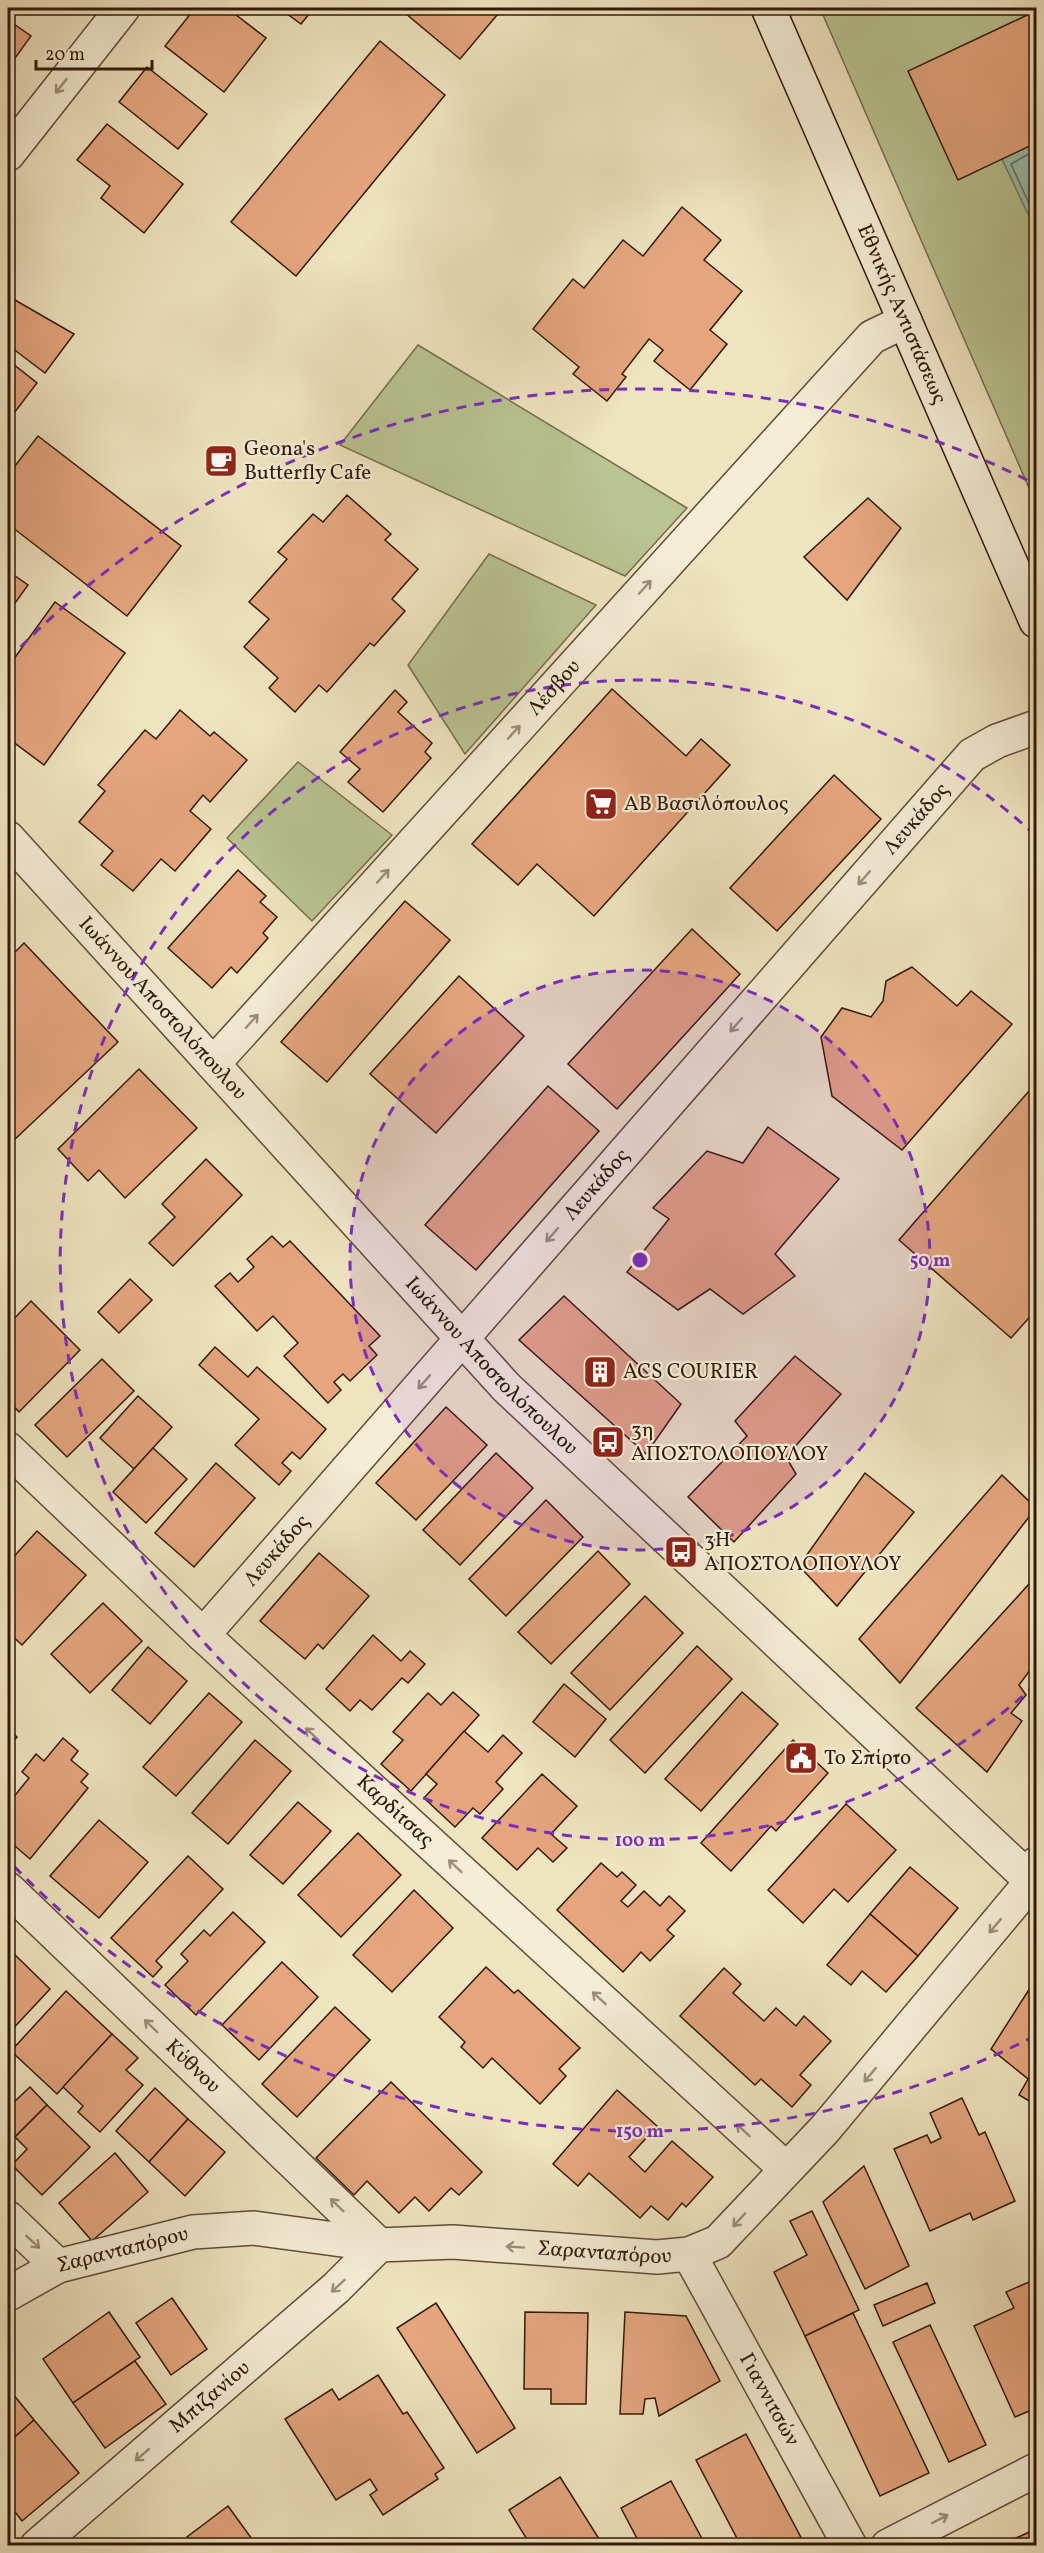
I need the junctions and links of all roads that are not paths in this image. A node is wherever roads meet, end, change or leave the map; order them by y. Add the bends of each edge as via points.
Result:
1 (123, 8) edge
2 (768, 8) edge
3 (8, 154) edge
4 (905, 321) junction
5 (1030, 589) edge
6 (1036, 621) edge
7 (1036, 714) edge
8 (1036, 727) edge
9 (997, 741) junction
10 (8, 838) edge
11 (213, 1064) junction
12 (462, 1339) junction
13 (8, 1449) edge
14 (203, 1635) junction
15 (1035, 1876) edge
16 (8, 1889) edge
17 (786, 2169) junction
18 (8, 2218) edge
19 (379, 2245) junction
20 (689, 2254) junction
21 (58, 2266) junction
22 (8, 2294) edge
23 (1036, 2470) edge
24 (37, 2546) edge
25 (850, 2546) edge
26 (888, 2546) edge

1 -> 3 street
2 - 4 street, Εθνικής Αντιστάσεως
4 - 5 street, Εθνικής Αντιστάσεως
11 -> 4 street, Λέσβου via 872,337
5 - 6 street, Εθνικής Αντιστάσεως
7 - 9 street, Λευκάδος
8 - 9 street, Λευκάδος
9 -> 12 street, Λευκάδος via 972,755
10 - 11 street, Ιωάννου Αποστολόπουλου
11 - 12 street, Ιωάννου Αποστολόπουλου
12 -> 14 street, Λευκάδος
12 - 15 street, Ιωάννου Αποστολόπουλου via 506,1387
13 - 14 street, Καρδίτσας
17 -> 14 street, Καρδίτσας
15 -> 17 street, Σαρανταπόρου via 825,2129
19 -> 16 street, Κύθνου
17 -> 20 street, Σαρανταπόρου via 718,2242
18 -> 21 street
20 -> 19 street, Σαρανταπόρου via 657,2257 453,2242
19 - 21 street, Σαρανταπόρου via 254,2228 193,2232
19 -> 24 street, Μπιζανίου via 336,2288
20 - 25 street, Γιαννιτσών
21 - 22 street, Σαρανταπόρου
26 -> 23 street

